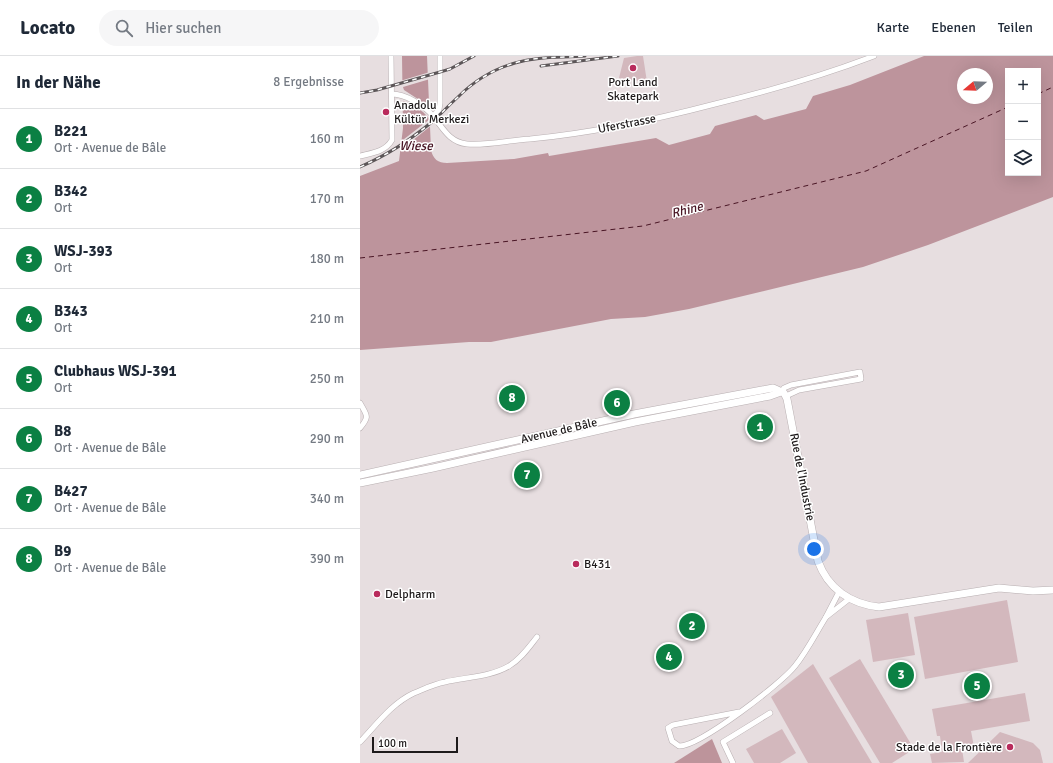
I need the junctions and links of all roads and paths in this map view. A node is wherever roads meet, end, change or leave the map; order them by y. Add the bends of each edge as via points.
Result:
1 (391, 56) edge
2 (440, 56) edge
3 (874, 56) edge
4 (392, 94) junction
5 (432, 115) junction
6 (360, 156) edge
7 (785, 396) junction
8 (360, 403) edge
9 (679, 409) junction
10 (360, 428) edge
11 (360, 475) edge
12 (360, 483) edge
13 (1053, 590) edge
14 (839, 592) junction
15 (849, 599) junction
16 (826, 617) junction
17 (537, 638) dead end
18 (739, 712) junction
19 (770, 713) dead end
20 (360, 742) edge
21 (733, 763) edge

1 - 4 street
2 - 5 street via 440,104 439,110
3 - 5 street, Uferstrasse via 844,68 763,92 613,128 555,136 466,144 457,142 446,134
4 - 5 street, Uferstrasse via 405,95
4 - 6 street via 392,140 381,151
7 - 7 street, Avenue de Bâle via 799,390 861,379 860,372 791,385 784,388
7 - 9 main road, Avenue de Bâle
7 - 14 main road, Rue de l'Industrie via 818,561 826,577
8 - 10 street via 367,417
9 - 11 main road, Avenue de Bâle
9 - 12 main road, Avenue de Bâle
13 - 15 main road, Rue de l'Industrie via 999,588 879,607
14 - 15 main road, Rue de l'Industrie
14 - 16 street
15 - 16 street
16 - 18 street via 803,655 786,676
17 - 20 street via 519,658 499,671 437,684 408,696 391,708
18 - 18 street via 709,734 683,746 673,743 668,728 678,723
19 - 21 street via 723,742

